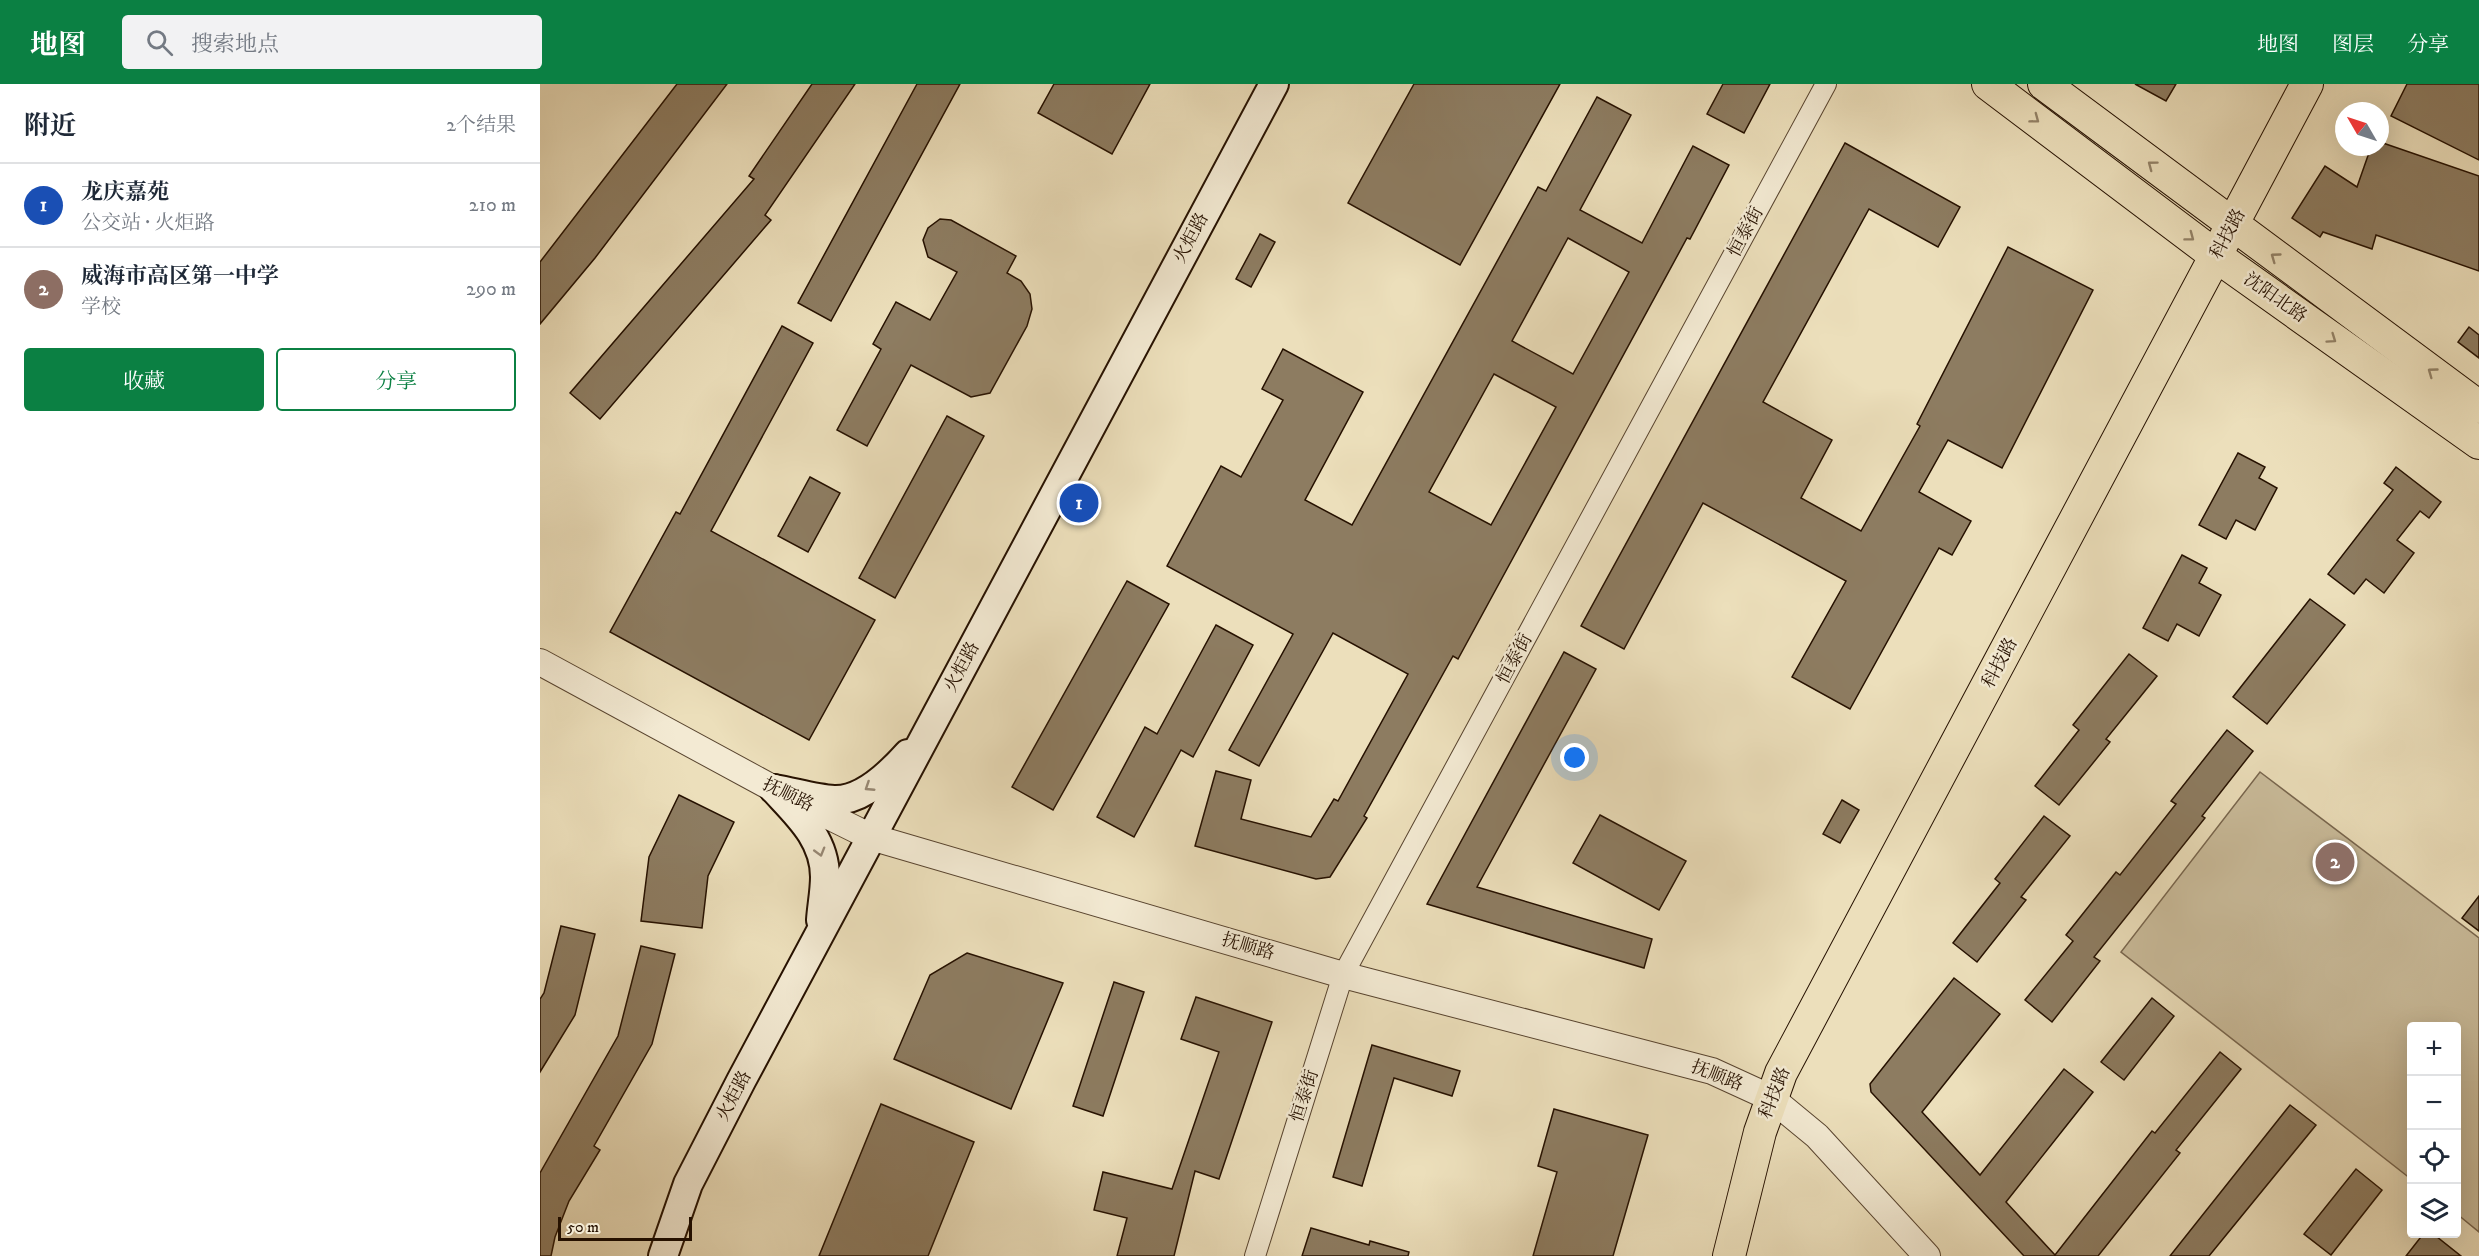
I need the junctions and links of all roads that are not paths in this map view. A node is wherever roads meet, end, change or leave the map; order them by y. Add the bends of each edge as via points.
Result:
1 (1274, 84) edge
2 (1826, 84) edge
3 (1988, 84) edge
4 (2044, 84) edge
5 (2307, 84) edge
6 (2232, 225) junction
7 (2216, 256) junction
8 (2479, 407) edge
9 (2479, 443) edge
10 (540, 662) edge
11 (927, 733) junction
12 (774, 789) junction
13 (871, 837) junction
14 (820, 933) junction
15 (1343, 975) junction
16 (1771, 1098) junction
17 (663, 1256) edge
18 (1255, 1256) edge
19 (1729, 1256) edge
20 (1928, 1256) edge

1 - 11 main road, 火炬路
2 - 15 street, 恒泰街
3 -> 7 main road, 沈阳北路
6 -> 4 main road, 沈阳北路
5 - 6 main road, 科技路
6 - 7 main road, 科技路
8 -> 6 main road, 沈阳北路
7 -> 9 main road, 沈阳北路
7 - 16 main road, 科技路
10 - 12 street, 抚顺路
11 -> 12 main road via 892,772 858,794 836,800
11 - 13 main road, 火炬路
12 - 13 street, 抚顺路
12 -> 14 main road via 808,826 820,849 825,876
13 - 14 main road, 火炬路
13 - 15 street, 抚顺路
14 - 17 main road, 火炬路 via 688,1184
15 - 16 street, 抚顺路 via 1712,1071
15 - 18 street, 恒泰街
16 - 19 main road, 科技路
16 - 20 street, 抚顺路 via 1817,1136

